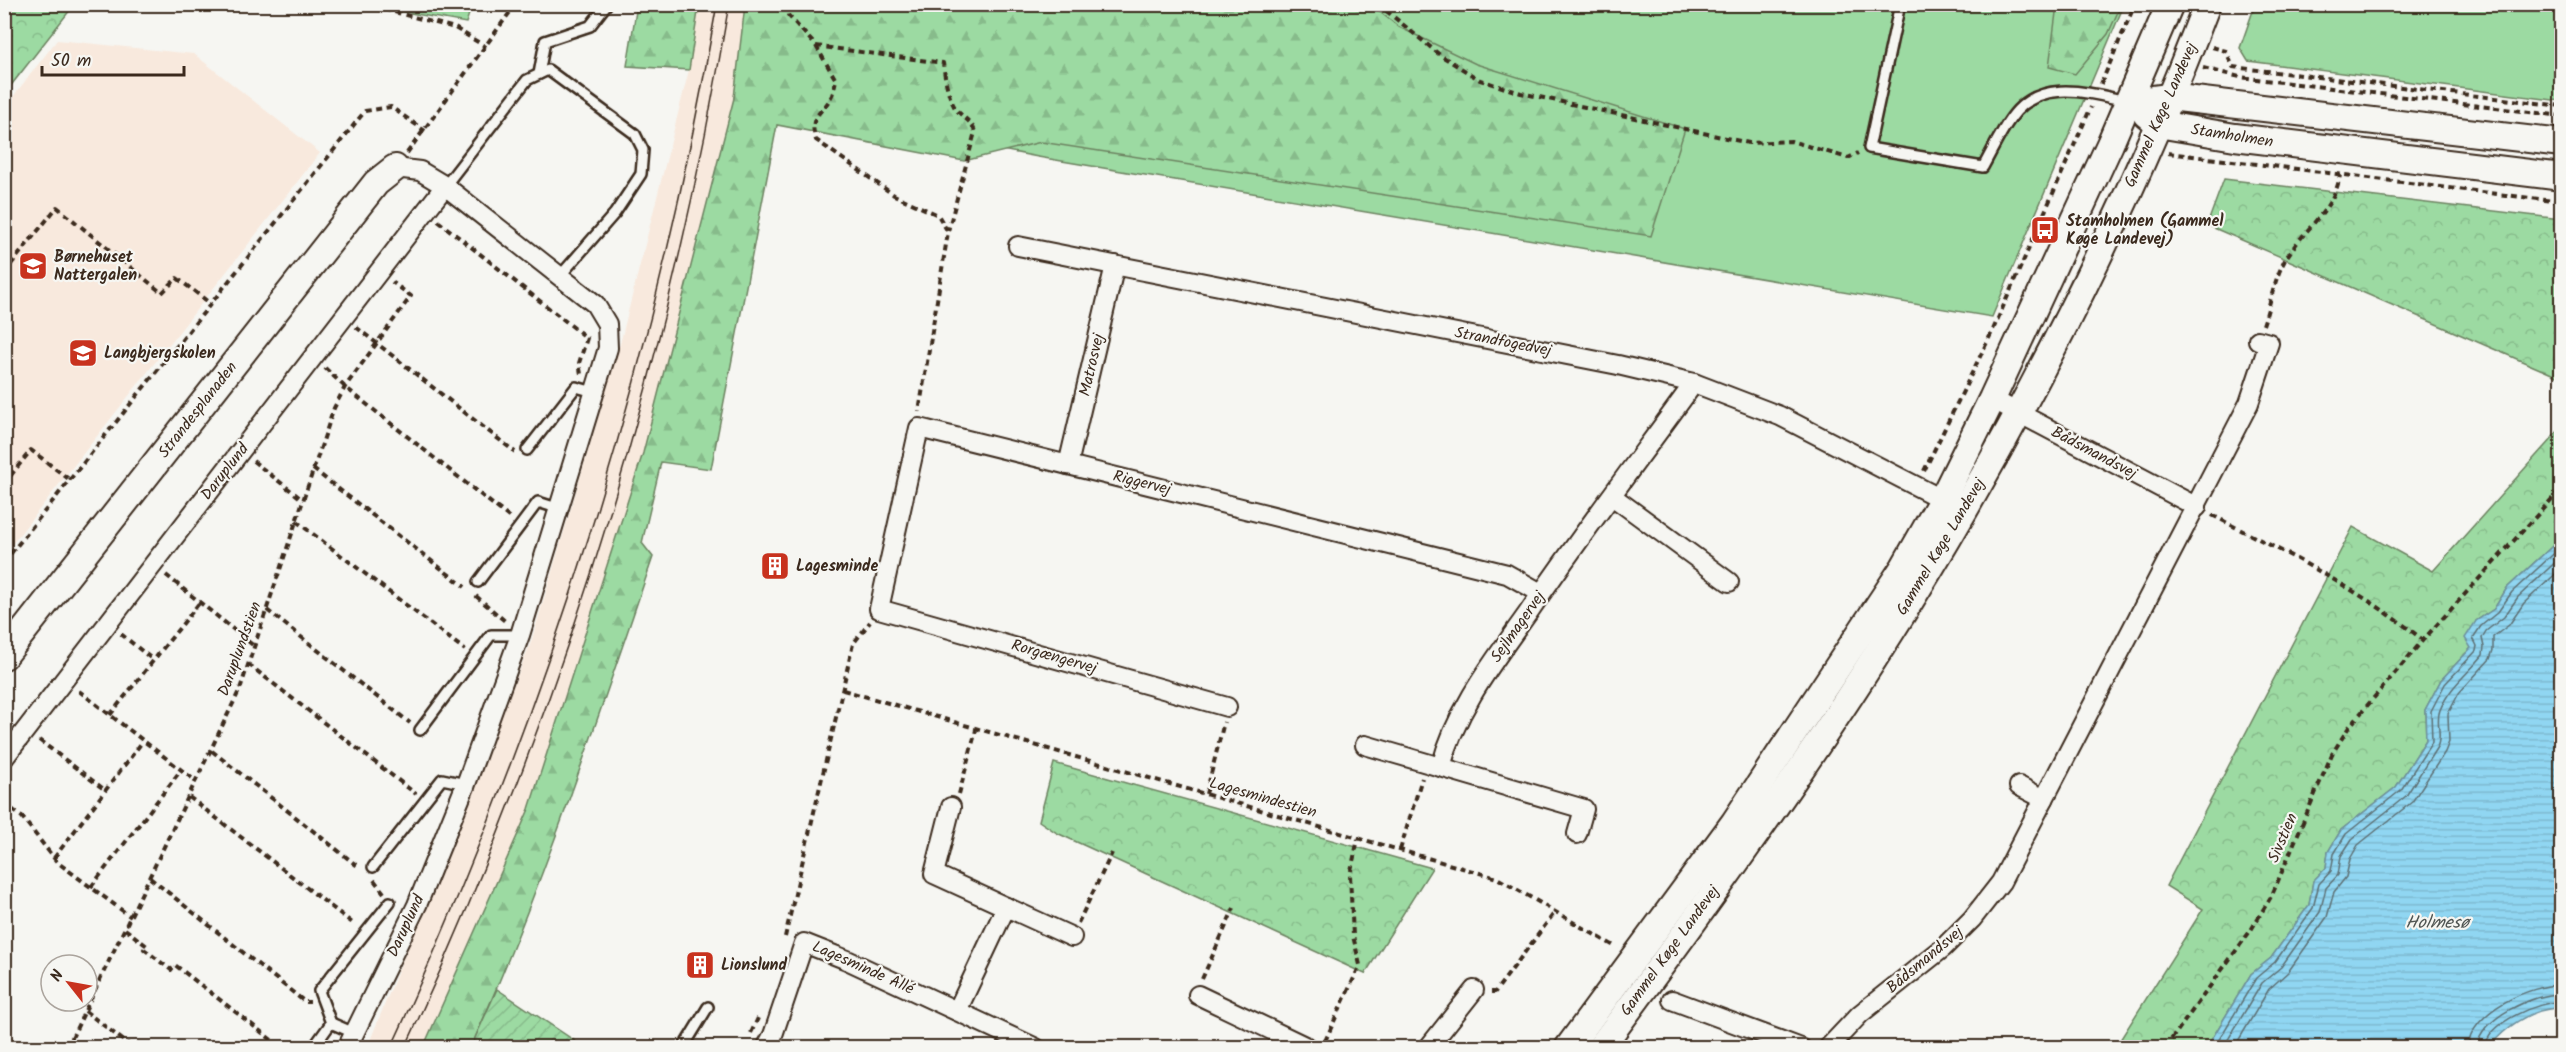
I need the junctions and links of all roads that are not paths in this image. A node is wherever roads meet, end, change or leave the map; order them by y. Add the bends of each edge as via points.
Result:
1 (607, 4) edge
2 (1900, 4) edge
3 (2170, 4) edge
4 (2207, 4) edge
5 (538, 74) junction
6 (2169, 97) junction
7 (2128, 102) junction
8 (2158, 124) junction
9 (2562, 143) edge
10 (395, 168) joint
11 (2562, 177) edge
12 (445, 186) junction
13 (1018, 246) dead end
14 (1115, 265) junction
15 (560, 276) junction
16 (2258, 340) road end
17 (1694, 383) junction
18 (594, 392) junction
19 (1992, 399) junction
20 (2019, 413) junction
21 (527, 450) road end
22 (1068, 465) junction
23 (1612, 496) junction
24 (1953, 505) junction
25 (2197, 507) junction
26 (560, 509) junction
27 (478, 582) dead end
28 (1729, 582) dead end
29 (1541, 593) junction
30 (879, 609) joint
31 (520, 635) junction
32 (4, 656) edge
33 (1227, 707) road end
34 (420, 730) road end
35 (1365, 745) dead end
36 (4, 758) edge
37 (1434, 765) junction
38 (466, 784) junction
39 (2019, 786) dead end
40 (2044, 799) junction
41 (951, 807) road end
42 (1577, 834) dead end
43 (373, 867) road end
44 (390, 902) dead end
45 (1006, 907) junction
46 (1072, 937) road end
47 (1474, 990) road end
48 (1198, 995) road end
49 (1672, 1000) dead end
50 (708, 1007) dead end
51 (957, 1011) junction
52 (331, 1023) junction
53 (350, 1040) edge
54 (313, 1047) edge
55 (683, 1047) edge
56 (766, 1047) edge
57 (1036, 1047) edge
58 (1309, 1047) edge
59 (1428, 1047) edge
60 (1569, 1047) edge
61 (1600, 1047) edge
62 (1801, 1047) edge
63 (1828, 1047) edge

1 - 5 lane via 590,26 545,41
2 - 7 lane via 1869,148 1983,167 2011,117 2035,96 2053,90
3 - 7 main road, Gammel Køge Landevej
4 - 6 main road, Gammel Køge Landevej
5 - 12 lane via 527,80
5 - 15 lane via 548,70 635,134 643,150 641,174 615,213
6 - 7 main road, Stamholmen
6 - 8 main road, Gammel Køge Landevej
6 - 9 main road, Stamholmen
7 - 8 main road, Stamholmen
7 - 19 main road, Gammel Køge Landevej
8 - 11 main road, Stamholmen
8 - 20 main road, Gammel Køge Landevej via 2088,279
10 - 12 street, Daruplund via 420,171
10 - 32 main road, Strandesplanaden via 376,183
12 - 15 street, Daruplund
12 - 36 street, Daruplund
13 - 14 street, Strandfogedvej
14 - 17 street, Strandfogedvej via 1617,364
14 - 22 street, Matrosvej
15 - 18 street, Daruplund via 595,304 607,324 608,348
16 - 25 street, Bådsmandsvej via 2269,343 2249,403
17 - 23 street, Sejlmagervej
17 - 24 street, Strandfogedvej via 1780,416
18 - 21 lane via 576,387
18 - 26 street, Daruplund
19 - 20 street, Bådsmandsvej
19 - 24 main road, Gammel Køge Landevej
20 - 24 main road, Gammel Køge Landevej
20 - 25 street, Bådsmandsvej
22 - 29 street, Riggervej via 1507,574
22 - 30 street, Riggervej via 919,428
23 - 28 street
23 - 29 street, Sejlmagervej
24 - 60 main road, Gammel Køge Landevej via 1904,567 1734,823
24 - 61 main road, Gammel Køge Landevej via 1810,755
25 - 40 street, Bådsmandsvej
26 - 27 lane via 538,502
26 - 31 street, Daruplund
29 - 37 street, Sejlmagervej via 1475,689
30 - 33 street, Rorgængervej
31 - 34 lane via 491,635
31 - 38 street, Daruplund
35 - 37 street
37 - 42 street via 1584,809
38 - 43 lane via 442,779
38 - 53 street, Daruplund via 417,905
39 - 40 street
40 - 63 street, Bådsmandsvej via 2001,882 1972,919 1943,948 1860,1014
41 - 45 street via 933,874
44 - 52 lane, Daruplund via 319,991
45 - 46 street
45 - 51 street
47 - 59 street
48 - 58 street
49 - 62 street
50 - 55 lane
51 - 56 street, Lagesminde Allé via 804,943
51 - 57 street, Lagesminde Allé
52 - 53 lane, Daruplund
52 - 54 lane

